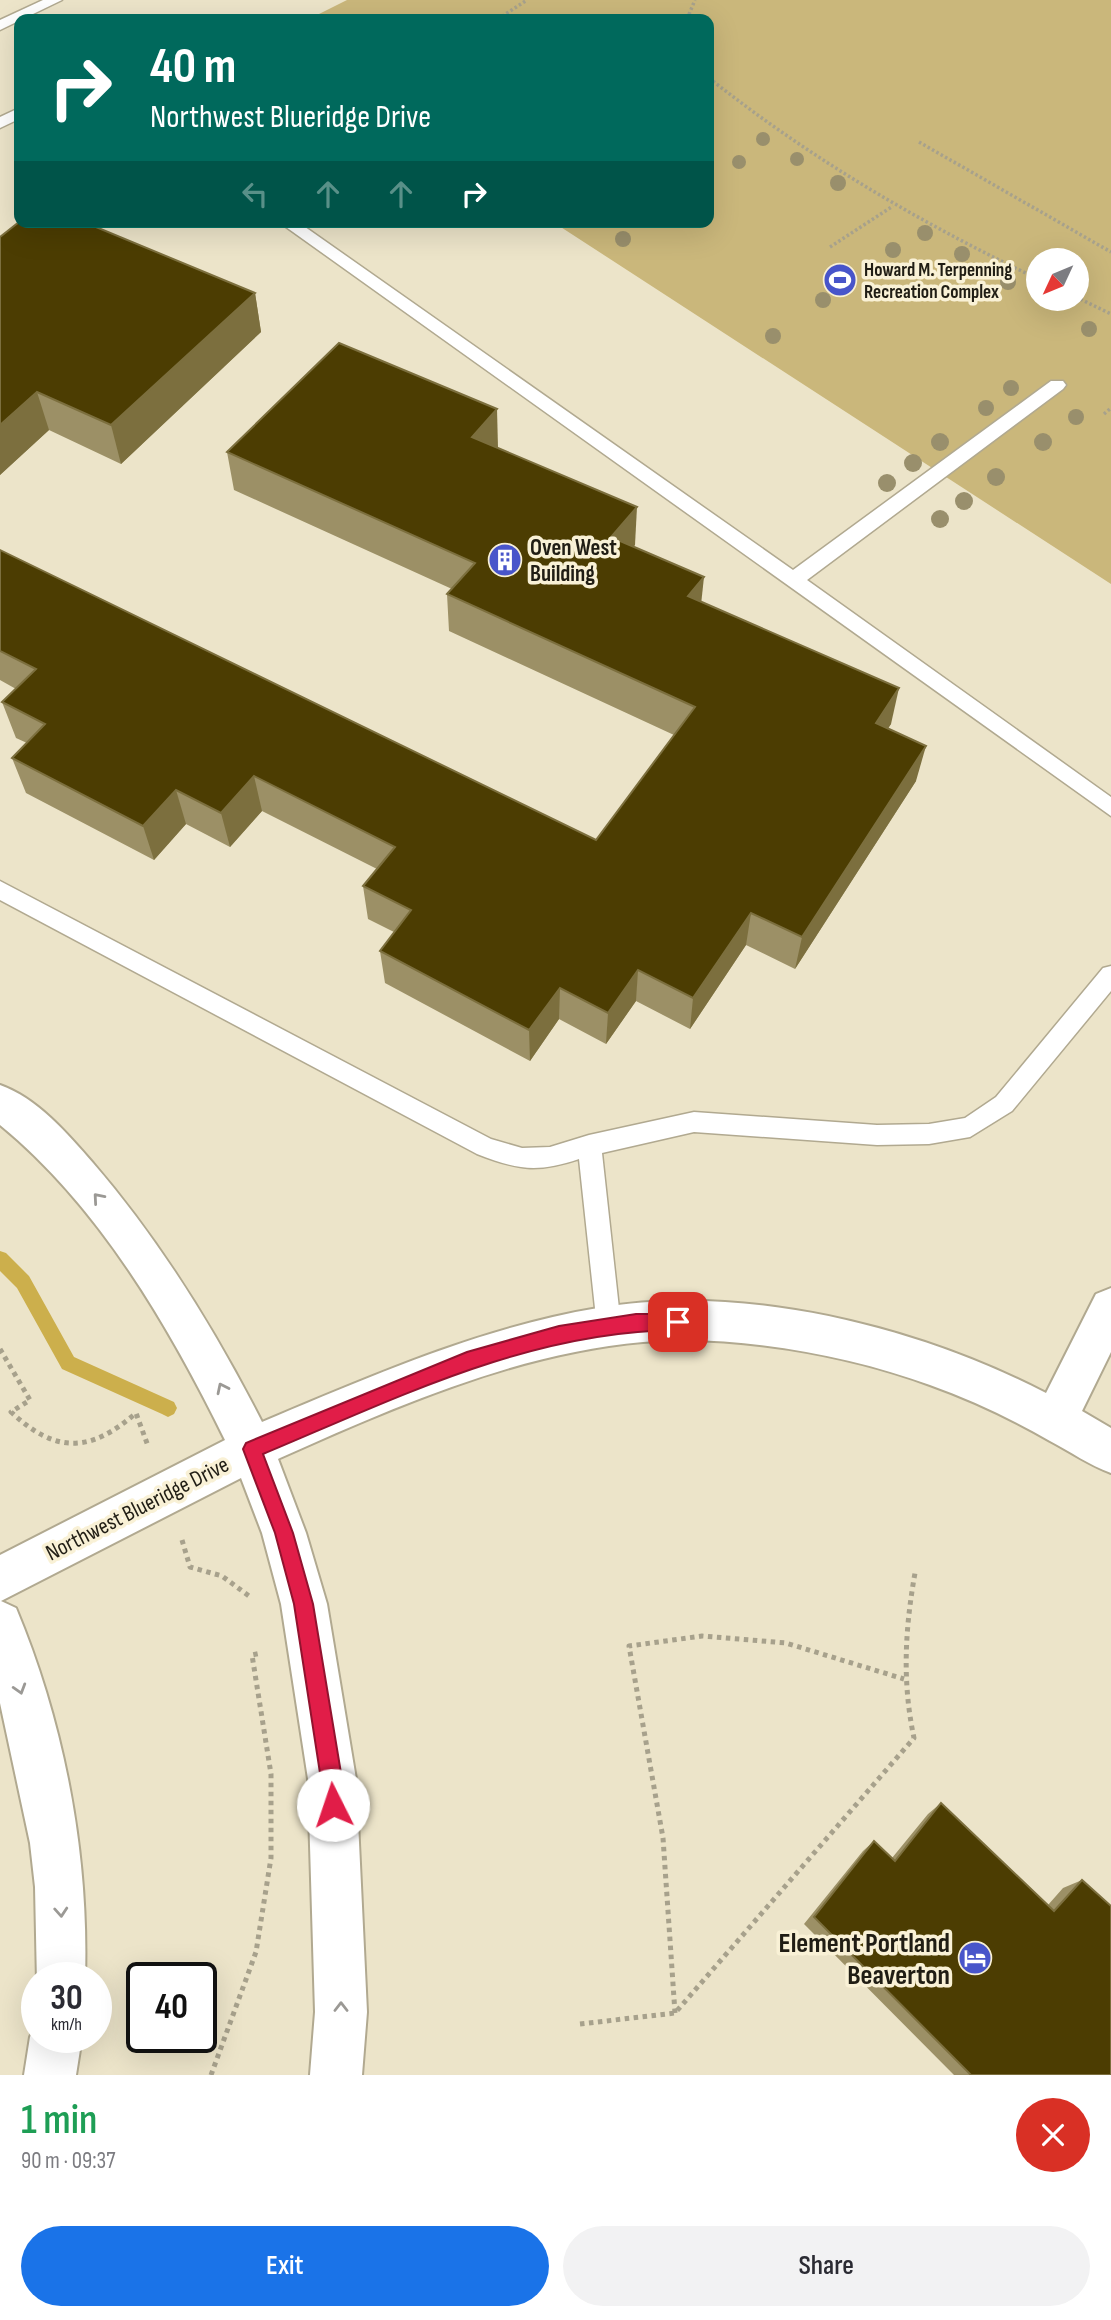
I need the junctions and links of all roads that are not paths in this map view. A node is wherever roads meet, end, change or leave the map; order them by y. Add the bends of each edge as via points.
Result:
1 (55, 0) edge
2 (25, 14) edge
3 (296, 228) edge
4 (1057, 385) dead end
5 (793, 580) junction
6 (1111, 808) edge
7 (0, 890) edge
8 (1111, 975) edge
9 (0, 1102) edge
10 (589, 1145) junction
11 (1111, 1308) edge
12 (609, 1327) junction
13 (1056, 1418) junction
14 (252, 1449) junction
15 (1111, 1452) edge
16 (0, 1579) edge
17 (0, 1624) edge
18 (61, 1962) edge
19 (53, 2053) edge
20 (50, 2075) edge
21 (336, 2075) edge

1 - 2 lane
3 - 5 lane
4 - 5 lane
5 - 6 lane
7 - 10 lane via 485,1147 522,1159 550,1158
8 - 10 lane via 1004,1104 970,1127 877,1135 694,1122
14 -> 9 street via 208,1360 122,1227 51,1143
10 - 12 lane
11 - 13 street
12 - 13 street, Northwest Blueridge Drive via 699,1322 838,1338 929,1363 999,1389
12 - 14 street, Northwest Blueridge Drive via 559,1335 467,1360
13 - 15 street, Northwest Blueridge Drive
14 - 16 street, Northwest Blueridge Drive
21 -> 14 street via 341,2012 332,1779 304,1604 284,1533
17 -> 18 street via 30,1720 55,1836
19 - 20 street

